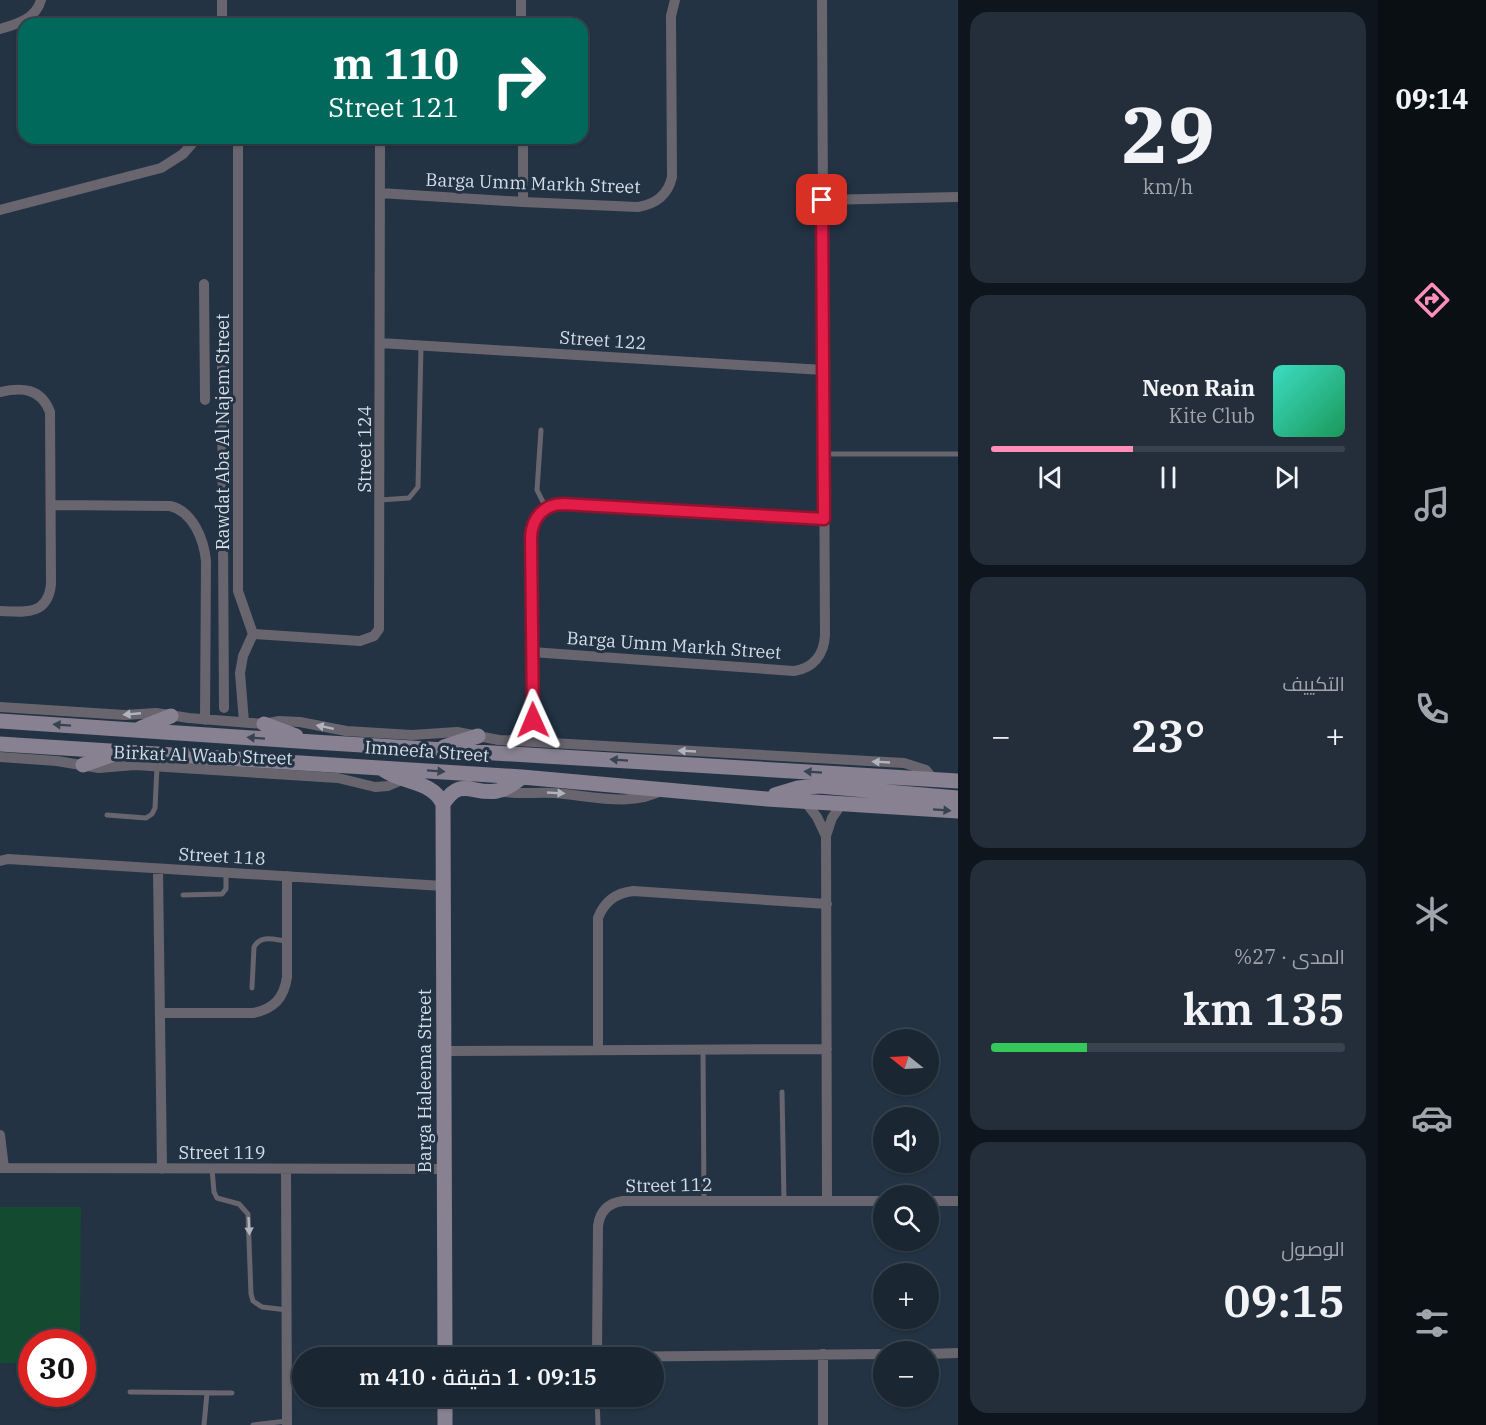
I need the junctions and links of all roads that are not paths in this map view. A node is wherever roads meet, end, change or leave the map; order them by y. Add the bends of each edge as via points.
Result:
1 (41, 0) edge
2 (222, 0) edge
3 (521, 0) edge
4 (675, 0) edge
5 (822, 0) edge
6 (28, 18) edge
7 (222, 18) edge
8 (521, 18) edge
9 (18, 23) edge
10 (0, 28) edge
11 (191, 144) edge
12 (238, 144) edge
13 (380, 144) edge
14 (523, 144) edge
15 (380, 193) junction
16 (958, 197) edge
17 (822, 200) junction
18 (523, 202) junction
19 (0, 210) edge
20 (204, 284) dead end
21 (380, 343) junction
22 (421, 345) junction
23 (238, 362) junction
24 (222, 367) junction
25 (205, 368) junction
26 (823, 370) junction
27 (0, 392) edge
28 (205, 400) dead end
29 (541, 430) dead end
30 (824, 454) junction
31 (958, 454) edge
32 (380, 500) junction
33 (51, 505) junction
34 (546, 508) junction
35 (824, 519) junction
36 (0, 611) edge
37 (252, 634) junction
38 (532, 652) junction
39 (0, 707) edge
40 (224, 708) dead end
41 (171, 716) junction
42 (206, 720) junction
43 (533, 720) junction
44 (0, 721) edge
45 (244, 722) junction
46 (264, 724) junction
47 (138, 729) junction
48 (478, 736) junction
49 (512, 740) junction
50 (313, 742) junction
51 (551, 743) junction
52 (0, 744) edge
53 (436, 750) junction
54 (567, 750) junction
55 (121, 752) junction
56 (0, 757) edge
57 (83, 765) junction
58 (157, 767) junction
59 (381, 768) junction
60 (522, 777) junction
61 (956, 779) edge
62 (402, 780) junction
63 (424, 786) junction
64 (462, 788) junction
65 (665, 789) junction
66 (497, 791) junction
67 (958, 798) edge
68 (767, 799) junction
69 (804, 800) junction
70 (843, 802) junction
71 (443, 804) junction
72 (958, 811) edge
73 (106, 815) dead end
74 (826, 836) junction
75 (0, 861) edge
76 (158, 868) junction
77 (226, 873) junction
78 (287, 876) junction
79 (443, 886) junction
80 (183, 895) dead end
81 (826, 904) junction
82 (287, 941) junction
83 (252, 988) dead end
84 (160, 1013) junction
85 (827, 1049) junction
86 (598, 1050) junction
87 (703, 1050) junction
88 (444, 1051) junction
89 (782, 1092) dead end
90 (0, 1135) edge
91 (2, 1168) edge
92 (162, 1169) junction
93 (212, 1169) junction
94 (286, 1169) junction
95 (444, 1169) junction
96 (704, 1201) junction
97 (784, 1201) junction
98 (827, 1201) junction
99 (873, 1201) edge
100 (939, 1201) edge
101 (958, 1201) edge
102 (287, 1310) junction
103 (445, 1347) edge
104 (597, 1347) edge
105 (958, 1353) edge
106 (823, 1354) junction
107 (873, 1354) edge
108 (939, 1354) edge
109 (664, 1355) edge
110 (287, 1382) junction
111 (292, 1382) edge
112 (130, 1392) dead end
113 (207, 1393) junction
114 (232, 1393) dead end
115 (445, 1407) edge
116 (597, 1407) edge
117 (287, 1423) edge
118 (204, 1425) edge
119 (253, 1425) edge
120 (445, 1425) edge
121 (598, 1425) edge
122 (824, 1425) edge

1 - 6 street
2 - 7 street
3 - 8 street
4 - 18 street, Barga Umm Markh Street via 671,16 672,177 663,196 638,207
5 - 17 street, Barga Umm Markh Street
9 - 10 street
11 - 19 street via 161,168
12 - 23 street, Rawdat Aba Al Najem Street
13 - 15 street, Street 124
14 - 18 street
15 - 18 street, Barga Umm Markh Street
15 - 21 street, Street 124
16 - 17 street
17 - 26 street, Barga Umm Markh Street
20 - 25 street
21 - 22 street, Street 122
21 - 32 street, Street 124
22 - 26 street, Street 122
22 - 32 lane via 419,482 410,498
23 - 24 street
23 - 37 street, Rawdat Aba Al Najem Street via 238,591
24 - 25 street
24 - 40 street
25 - 28 street
26 - 30 street, Barga Umm Markh Street
27 - 33 street via 26,389 38,394 47,406
29 - 34 lane via 537,490
30 - 31 lane
30 - 35 street, Barga Umm Markh Street
32 - 37 street, Street 124 via 380,620 374,636 360,641
33 - 36 street via 49,597 30,612
33 - 42 street via 170,506 183,512 195,526 206,561
34 - 35 street via 563,504
34 - 38 street via 531,530
35 - 38 street, Barga Umm Markh Street via 824,643 819,657 808,666 794,671
37 - 45 street via 240,673
38 - 43 street
41 -> 39 street via 156,712 125,715
41 - 42 street
41 - 47 street
42 - 45 street
43 - 49 street
43 - 51 street
47 -> 44 street, Imneefa Street
45 - 46 street
48 -> 46 street via 457,732 420,735 346,731 289,721
46 - 50 street
50 -> 47 street, Imneefa Street
48 - 49 street
48 - 53 street
49 - 51 street
50 - 53 street, Imneefa Street
51 - 54 street
52 - 55 street, Imneefa Street
53 - 54 street, Imneefa Street
61 -> 54 street, Imneefa Street
55 - 57 street
55 - 59 street, Imneefa Street
56 - 57 street, Birkat Al Waab Street
57 - 58 street, Birkat Al Waab Street
58 - 62 street, Birkat Al Waab Street via 338,778 375,787
58 - 73 lane via 152,814 146,818
59 -> 60 street, Imneefa Street
59 - 62 street
60 - 65 street, Imneefa Street
60 - 66 street
62 - 63 street
63 - 64 street
63 - 71 street via 436,793
64 - 66 street
64 - 71 street via 452,791
66 -> 65 street via 630,799
65 - 68 street, Imneefa Street
67 - 68 street via 819,786 788,790
68 - 69 street, Imneefa Street
69 - 70 street, Imneefa Street
69 - 74 street
70 -> 72 street, Imneefa Street
70 - 74 street
71 - 79 street, Barga Haleema Street
74 - 81 street
75 - 76 street, Street 118
76 - 77 street, Street 118
76 - 84 street
77 - 78 street, Street 118
77 - 80 lane via 226,889 219,896
78 - 79 street, Street 118
78 - 82 street
79 - 88 street, Barga Haleema Street
81 - 85 street
81 - 86 street via 633,891 617,894 605,904 598,918
82 - 83 lane via 256,942
82 - 84 street via 286,988 281,998 264,1011
84 - 92 street
85 - 87 street
85 - 98 street
86 - 87 street
86 - 88 street
87 - 96 lane
88 - 95 street, Barga Haleema Street
89 - 97 lane
90 - 91 street
91 - 92 street, Street 119
92 - 93 street, Street 119
93 - 94 street, Street 119
93 -> 102 lane via 217,1198 243,1206 250,1218 253,1301 262,1307
94 - 95 street, Street 119
94 - 102 street
95 - 103 street, Barga Haleema Street
96 - 97 street, Street 112
96 - 104 street, Street 112 via 622,1201 603,1210 598,1226
97 - 98 street, Street 112
98 - 99 street, Street 112
100 - 101 street
102 - 110 street
105 - 108 street
106 - 107 street
106 - 109 street
106 - 122 street
110 - 111 lane
110 - 117 street
112 - 113 lane
113 - 114 lane
113 - 118 lane
115 - 120 street
116 - 121 lane
117 - 119 lane

